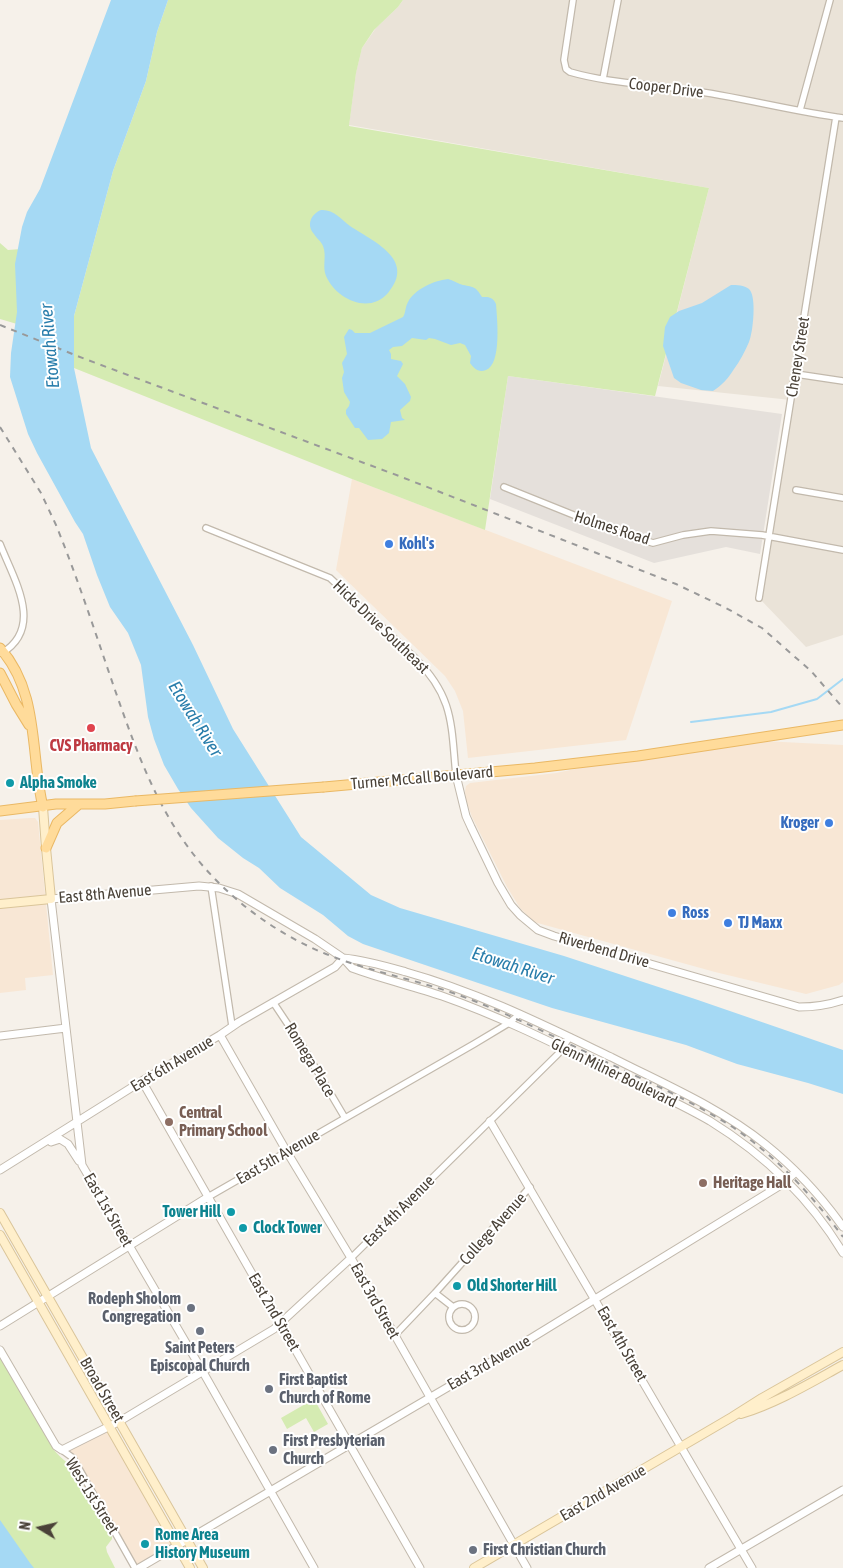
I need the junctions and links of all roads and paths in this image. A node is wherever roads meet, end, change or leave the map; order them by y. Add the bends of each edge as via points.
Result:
1 (573, 0) edge
2 (618, 0) edge
3 (830, 0) edge
4 (604, 79) junction
5 (800, 110) junction
6 (840, 118) edge
7 (796, 374) junction
8 (843, 381) edge
9 (504, 487) dead end
10 (796, 490) dead end
11 (843, 498) edge
12 (206, 528) dead end
13 (769, 537) junction
14 (0, 544) edge
15 (843, 550) edge
16 (759, 598) dead end
17 (1, 651) edge
18 (0, 673) edge
19 (840, 725) edge
20 (31, 728) junction
21 (456, 774) junction
22 (79, 804) junction
23 (44, 807) junction
24 (0, 811) edge
25 (46, 848) junction
26 (211, 886) junction
27 (52, 899) junction
28 (0, 904) edge
29 (343, 958) junction
30 (843, 1000) edge
31 (273, 1002) junction
32 (520, 1014) junction
33 (509, 1023) junction
34 (232, 1026) junction
35 (66, 1028) junction
36 (220, 1035) junction
37 (0, 1036) edge
38 (570, 1037) junction
39 (562, 1048) junction
40 (142, 1082) junction
41 (345, 1118) junction
42 (490, 1121) junction
43 (77, 1124) junction
44 (34, 1148) junction
45 (287, 1152) junction
46 (82, 1165) junction
47 (0, 1170) edge
48 (796, 1172) junction
49 (786, 1180) junction
50 (530, 1187) junction
51 (208, 1197) junction
52 (0, 1213) edge
53 (843, 1227) edge
54 (0, 1235) edge
55 (841, 1245) edge
56 (129, 1247) junction
57 (843, 1253) edge
58 (351, 1258) junction
59 (435, 1293) junction
60 (48, 1297) junction
61 (596, 1299) junction
62 (38, 1302) junction
63 (453, 1307) junction
64 (280, 1324) junction
65 (0, 1326) edge
66 (394, 1336) junction
67 (0, 1350) edge
68 (843, 1352) edge
69 (843, 1365) edge
70 (203, 1372) junction
71 (429, 1398) junction
72 (732, 1417) junction
73 (120, 1420) junction
74 (108, 1426) junction
75 (350, 1445) junction
76 (682, 1446) junction
77 (62, 1450) junction
78 (843, 1490) edge
79 (270, 1492) junction
80 (188, 1540) junction
81 (513, 1545) junction
82 (178, 1546) junction
83 (741, 1549) junction
84 (135, 1568) edge
85 (140, 1568) edge
86 (190, 1568) edge
87 (204, 1568) edge
88 (314, 1568) edge
89 (420, 1568) edge
90 (474, 1568) edge
91 (526, 1568) edge
92 (709, 1568) edge
93 (752, 1568) edge

1 - 4 street, Cooper Drive via 564,60 566,69 582,76
2 - 4 street
3 - 5 street
4 - 5 street, Cooper Drive via 686,89
5 - 6 street, Cooper Drive
6 - 7 street, Cheney Street
7 - 8 street
7 - 13 street, Cheney Street
9 - 13 street, Holmes Road via 653,544 711,530
10 - 11 street
12 - 21 street, Hicks Drive Southeast via 330,578 415,658 441,690 449,710
13 - 15 street, Holmes Road
13 - 16 street, Cheney Street
14 - 17 street via 25,614 18,637
17 - 20 main road via 19,679 28,702
18 - 20 main road
19 - 21 main road, Turner McCall Boulevard via 638,756
20 - 23 main road
21 - 22 main road, Turner McCall Boulevard, bridge
21 - 30 street, Riverbend Drive via 466,816 498,883 511,905 538,930 799,1007 830,1005
22 - 23 main road, Turner McCall Boulevard
22 - 25 main road via 57,822
23 - 24 main road, Turner McCall Boulevard
23 - 25 main road, East 1st Street
25 - 27 main road, East 1st Street
26 - 27 street, East 8th Avenue
26 - 29 street, Glenn Milner Boulevard via 238,894
26 - 34 street
27 - 28 main road, East 8th Avenue
27 - 35 street, East 1st Street
29 - 31 street, East 6th Avenue via 335,967
29 - 32 street, Glenn Milner Boulevard via 362,959 419,976
29 - 33 street, Glenn Milner Boulevard via 352,968 442,996
31 - 34 street, East 6th Avenue
31 - 41 street, Romega Place
32 - 33 street, East 5th Avenue
32 - 38 street, Glenn Milner Boulevard
33 - 39 street, Glenn Milner Boulevard
33 - 41 street, East 5th Avenue
34 - 36 street, East 6th Avenue
35 - 37 street
35 - 43 street, East 1st Street
36 - 40 street, East 6th Avenue
36 - 45 street, East 3rd Street
38 - 39 street, East 4th Avenue
38 - 48 street, Glenn Milner Boulevard via 712,1108 766,1145
39 - 42 street, East 4th Avenue
39 - 49 street, Glenn Milner Boulevard via 708,1121 754,1151
40 - 43 street, East 6th Avenue
40 - 51 street, East 2nd Street
41 - 45 street, East 5th Avenue
42 - 50 street, East 4th Street
42 - 58 street, East 4th Avenue
43 - 44 street, East 6th Avenue
43 - 46 street, East 1st Street
44 - 46 street via 62,1140
44 - 47 street, East 6th Avenue
45 - 51 street, East 5th Avenue
45 - 58 street, East 3rd Street
46 - 56 street, East 1st Street
48 - 49 street, East 3rd Avenue
48 - 53 street, Glenn Milner Boulevard
49 - 55 street, Glenn Milner Boulevard
49 - 61 street, East 3rd Avenue
50 - 59 street, College Avenue
50 - 61 street, East 4th Street
51 - 56 street, East 5th Avenue
51 - 64 street, East 2nd Street
52 - 60 main road, Broad Street
54 - 62 main road, Broad Street
55 - 57 street, Glenn Milner Boulevard
56 - 60 street, East 5th Avenue
56 - 70 street, East 1st Street
58 - 64 street, East 4th Avenue
58 - 66 street, East 3rd Street
59 - 63 street
59 - 66 street, College Avenue
60 - 62 street, East 5th Avenue
60 - 73 main road, Broad Street
61 - 71 street, East 3rd Avenue
61 - 76 street, East 4th Street
62 - 65 street, East 5th Avenue
62 - 74 main road, Broad Street
63 - 63 street via 449,1318 452,1325 459,1329 469,1327 474,1317 472,1309 462,1304
64 - 70 street, East 4th Avenue
64 - 75 street, East 2nd Street
66 - 71 street, East 3rd Street
67 - 77 street, West 1st Street via 56,1446
68 - 72 main road, East 2nd Avenue
69 - 72 main road, East 2nd Avenue via 760,1408
70 - 73 street, East 4th Avenue
70 - 79 street, East 1st Street
71 - 75 street, East 3rd Avenue
71 - 81 street, East 3rd Street
72 - 76 main road, East 2nd Avenue
73 - 74 street, East 4th Avenue
73 - 80 main road, Broad Street
74 - 77 street, East 4th Avenue
74 - 82 main road, Broad Street
75 - 79 street, East 3rd Avenue
75 - 89 street, East 2nd Street
76 - 81 main road, East 2nd Avenue
76 - 83 street, East 4th Street
77 - 84 street, West 1st Street via 73,1458
78 - 83 street
79 - 80 street, East 3rd Avenue
79 - 88 street, East 1st Street
80 - 82 street, East 3rd Avenue
80 - 87 main road, Broad Street
81 - 90 main road, East 2nd Avenue
81 - 91 street, East 3rd Street
82 - 85 street, East 3rd Avenue
82 - 86 main road, Broad Street
83 - 92 street
83 - 93 street, East 4th Street

